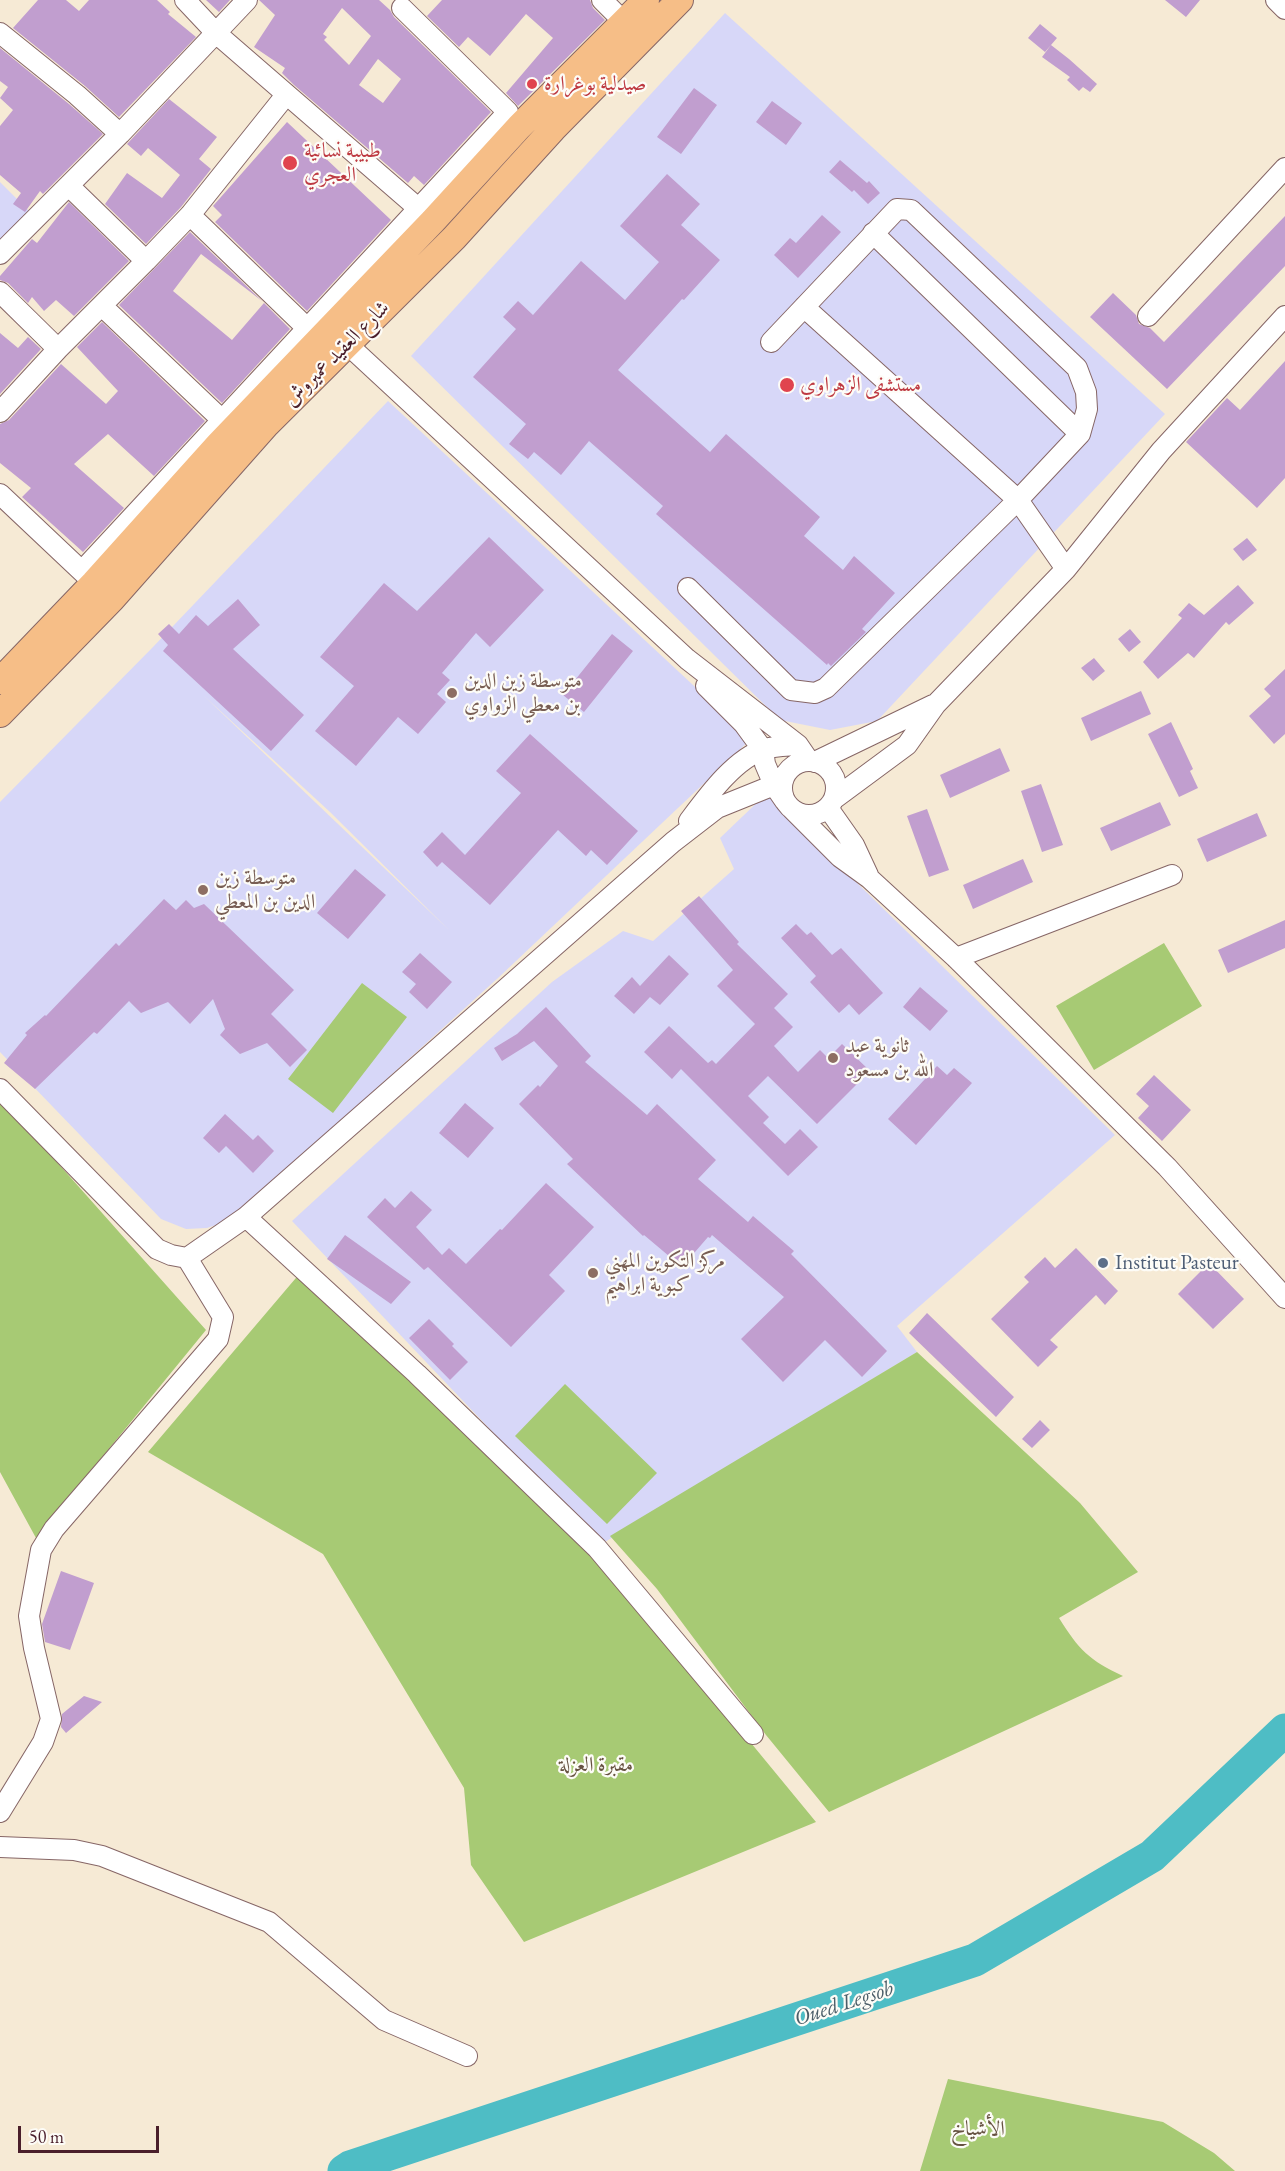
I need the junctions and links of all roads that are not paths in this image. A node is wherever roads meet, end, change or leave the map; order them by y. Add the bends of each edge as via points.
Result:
1 (185, 0) edge
2 (247, 0) edge
3 (602, 0) edge
4 (646, 0) edge
5 (680, 0) edge
6 (1276, 0) edge
7 (402, 3) edge
8 (1285, 9) edge
9 (626, 23) junction
10 (0, 33) edge
11 (217, 34) junction
12 (286, 95) junction
13 (514, 119) junction
14 (120, 134) junction
15 (1285, 168) edge
16 (69, 186) junction
17 (425, 214) junction
18 (190, 215) junction
19 (873, 233) junction
20 (453, 238) junction
21 (0, 254) edge
22 (146, 261) junction
23 (0, 292) edge
24 (102, 306) junction
25 (804, 307) junction
26 (1148, 316) dead end
27 (1285, 316) edge
28 (316, 332) junction
29 (771, 342) dead end
30 (347, 344) junction
31 (58, 349) junction
32 (0, 412) edge
33 (222, 419) junction
34 (1080, 434) junction
35 (0, 494) edge
36 (1018, 500) junction
37 (1066, 569) junction
38 (96, 584) junction
39 (688, 588) dead end
40 (687, 659) junction
41 (0, 681) edge
42 (936, 704) junction
43 (0, 714) edge
44 (763, 750) junction
45 (807, 756) junction
46 (774, 785) junction
47 (831, 804) junction
48 (788, 805) junction
49 (673, 842) junction
50 (1172, 875) dead end
51 (869, 878) junction
52 (956, 958) junction
53 (0, 1089) edge
54 (246, 1217) junction
55 (187, 1258) junction
56 (1285, 1298) edge
57 (753, 1734) dead end
58 (0, 1812) edge
59 (0, 1847) edge
60 (467, 2056) dead end

1 - 11 street
2 - 11 street
3 - 9 street
4 - 9 main road, شارع العقيد عميروش
5 - 20 main road, شارع العقيد عميروش
6 - 8 street
7 - 13 street
9 - 13 main road, شارع العقيد عميروش
10 - 14 street
11 - 12 street
11 - 14 street
12 - 17 street
12 - 18 street
13 - 17 main road, شارع العقيد عميروش
14 - 16 street
15 - 26 street
16 - 21 street
16 - 22 street
17 - 20 street
17 - 28 main road, شارع العقيد عميروش
18 - 22 street
18 - 28 street
19 - 25 street
19 - 34 street
19 - 34 street via 897,209 910,210 1077,368 1086,392 1087,409
20 - 30 main road, شارع العقيد عميروش
22 - 24 street
23 - 31 street
24 - 31 street
24 - 33 street
25 - 29 street
25 - 36 street
27 - 37 street via 1161,451
28 - 30 street
28 - 33 street
28 - 38 main road, شارع العقيد عميروش
30 - 38 main road, شارع العقيد عميروش
30 - 40 street
31 - 32 street
33 - 38 street
34 - 36 street
35 - 38 street
36 - 37 street
36 - 39 street via 826,688 815,693 791,690
37 - 42 street
38 - 41 main road, شارع العقيد عميروش
38 - 43 main road, شارع العقيد عميروش
40 - 44 street
40 - 45 street
42 - 45 street
42 - 47 street via 907,745
44 - 45 street
44 - 46 street
44 - 49 street via 747,758 710,793
45 - 47 street via 829,769 833,776 836,791
45 - 48 street via 791,768 782,783
46 - 48 street
46 - 49 street via 717,808
47 - 48 street via 814,815 798,813
47 - 51 street
48 - 51 street via 840,857
49 - 54 street
50 - 52 street
51 - 52 street
52 - 56 street via 1167,1167
53 - 55 street via 157,1249
54 - 55 street
54 - 57 street via 417,1374 597,1548
55 - 58 street via 223,1317 218,1339 54,1529 41,1550 29,1616 51,1719 43,1743
59 - 60 street via 74,1850 102,1856 269,1922 384,2020

